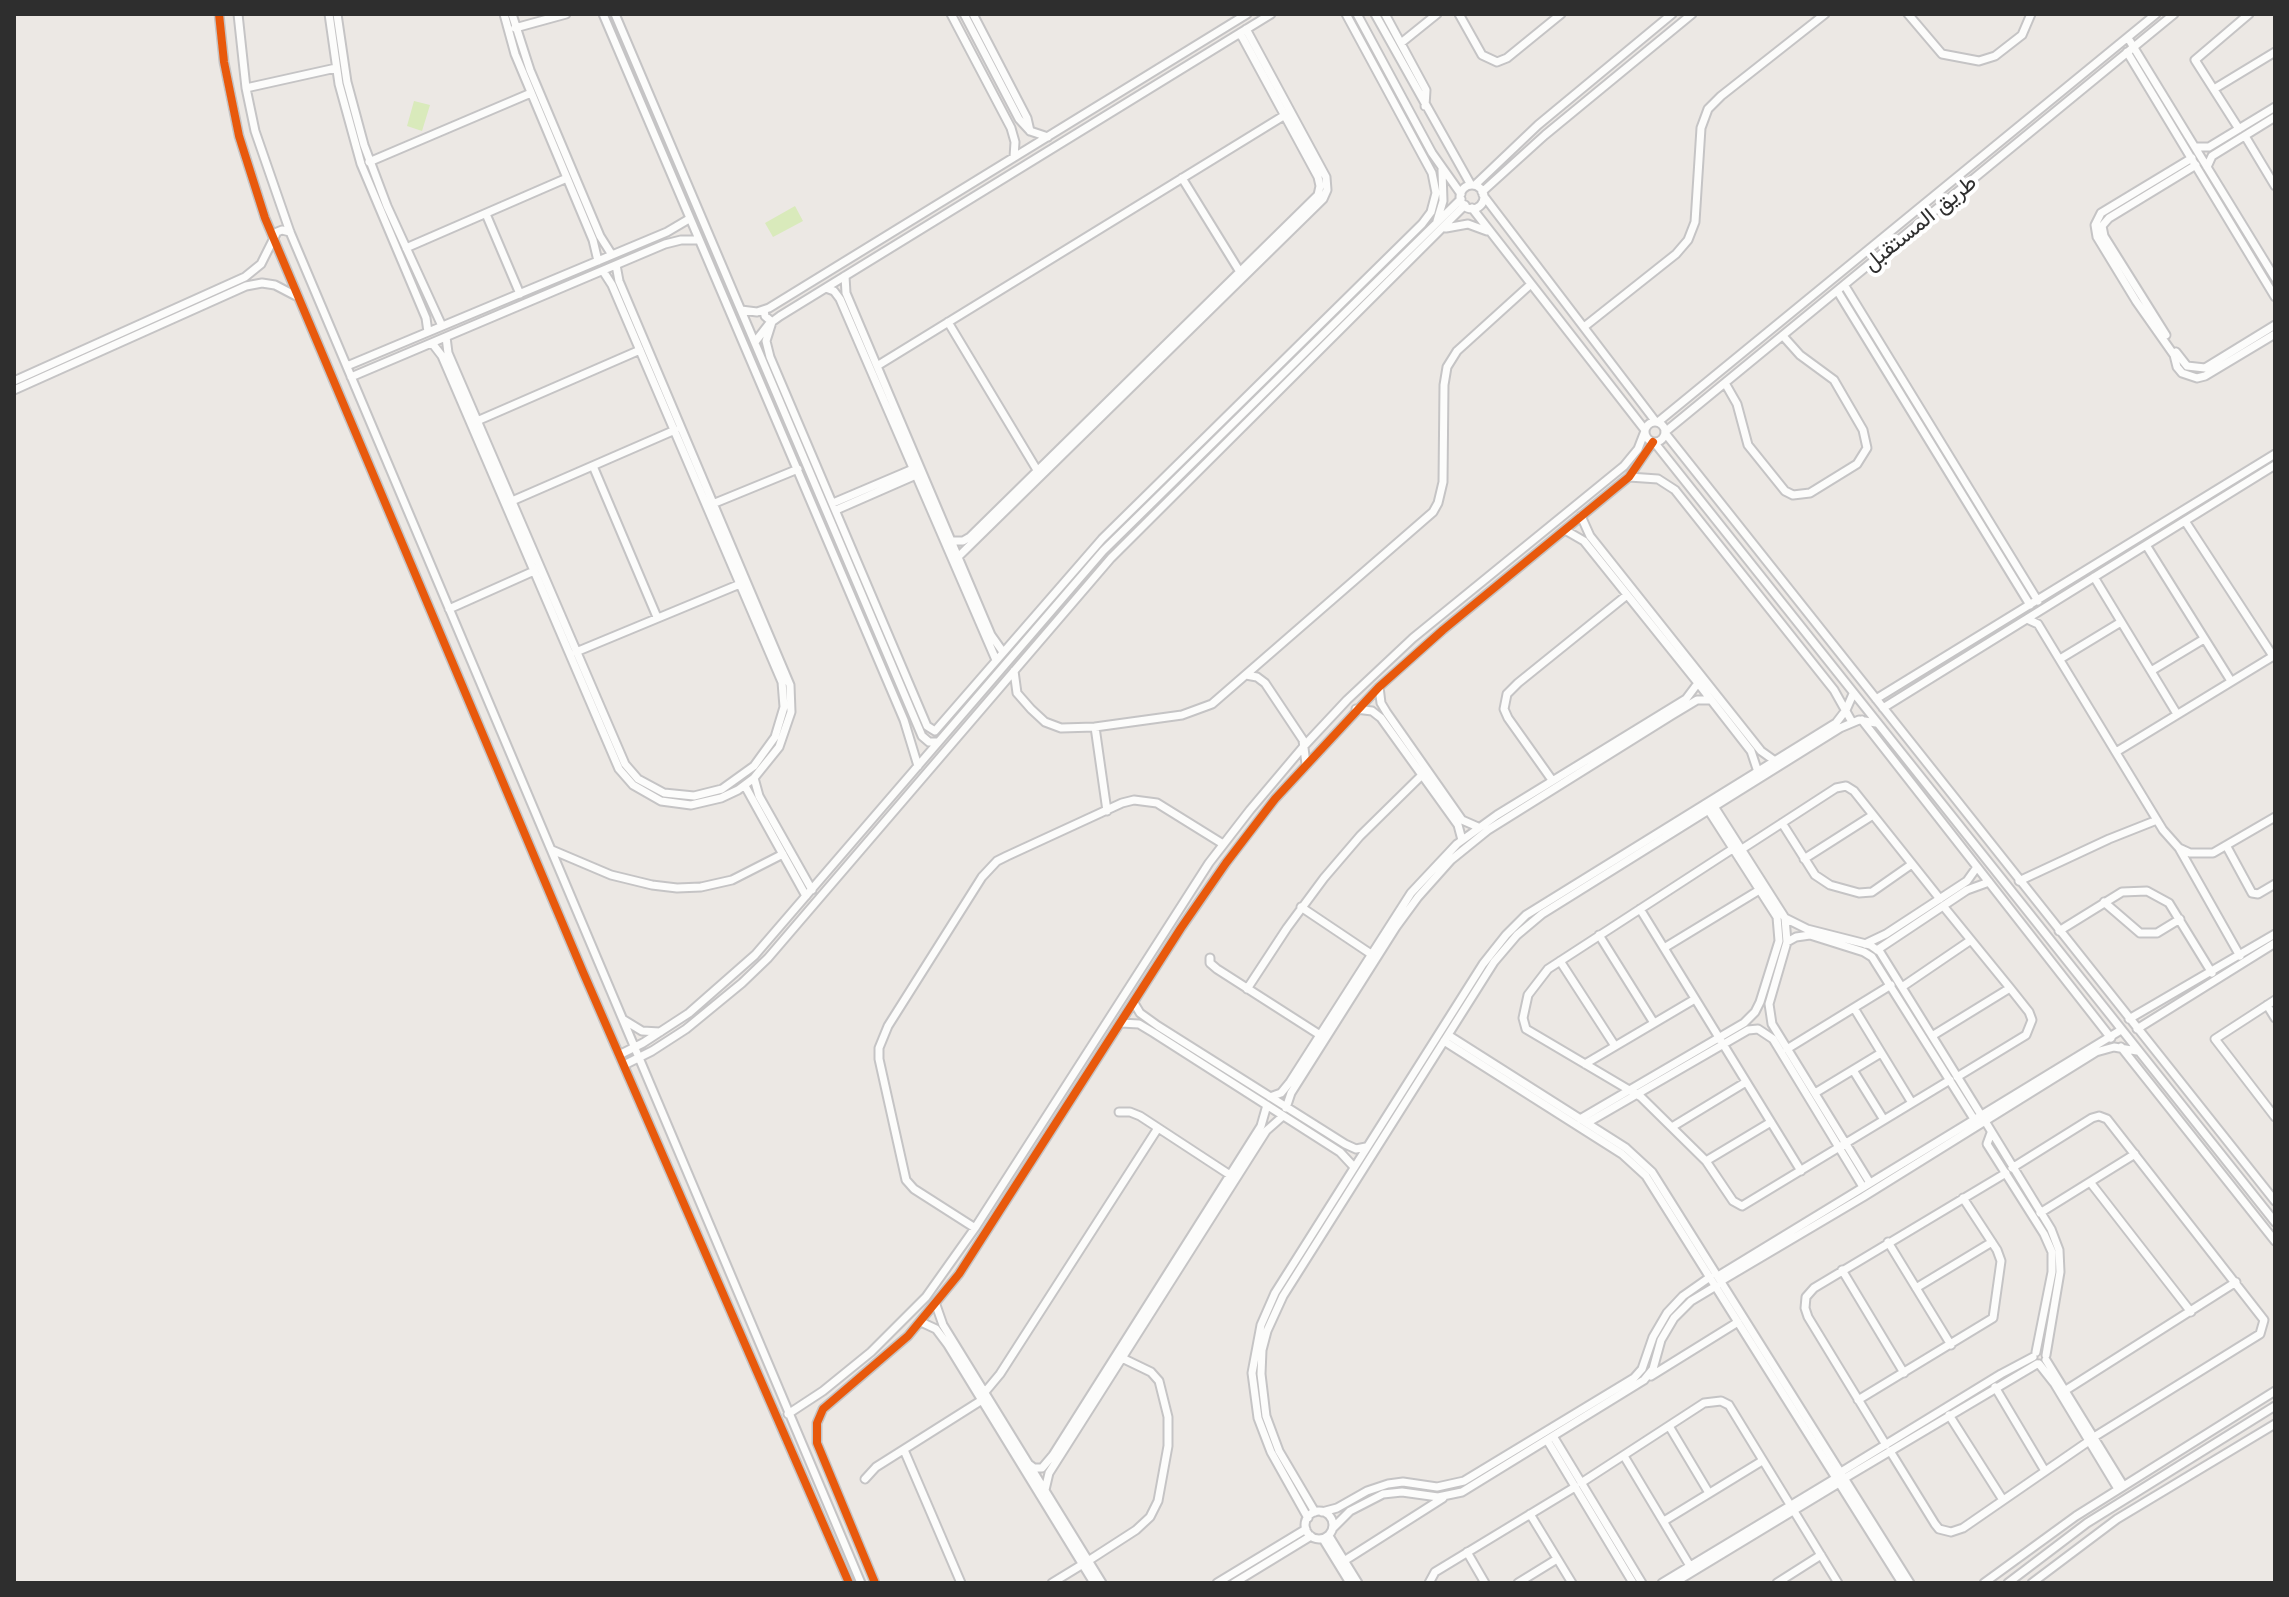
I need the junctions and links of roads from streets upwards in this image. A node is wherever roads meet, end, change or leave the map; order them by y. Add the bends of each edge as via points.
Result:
1 (219, 14) edge
2 (238, 14) edge
3 (329, 14) edge
4 (337, 14) edge
5 (504, 14) edge
6 (512, 14) edge
7 (566, 14) edge
8 (603, 14) edge
9 (615, 14) edge
10 (951, 14) edge
11 (964, 14) edge
12 (973, 14) edge
13 (1247, 14) edge
14 (1271, 14) edge
15 (1346, 14) edge
16 (1357, 14) edge
17 (1375, 14) edge
18 (1385, 14) edge
19 (1437, 14) edge
20 (1459, 14) edge
21 (1561, 14) edge
22 (1672, 14) edge
23 (1692, 14) edge
24 (1825, 14) edge
25 (1908, 14) edge
26 (2031, 14) edge
27 (2156, 14) edge
28 (2174, 14) edge
29 (2249, 14) edge
30 (515, 28) junction
31 (1243, 31) junction
32 (2125, 40) junction
33 (1401, 43) junction
34 (2131, 51) junction
35 (2275, 52) edge
36 (336, 68) junction
37 (528, 76) junction
38 (246, 88) junction
39 (2214, 89) junction
40 (531, 93) junction
41 (1101, 104) junction
42 (1425, 106) junction
43 (2275, 107) edge
44 (1107, 115) junction
45 (1285, 115) junction
46 (2275, 117) edge
47 (1019, 119) junction
48 (1010, 125) junction
49 (1538, 125) junction
50 (1030, 131) junction
51 (2242, 132) junction
52 (1545, 135) junction
53 (1048, 137) junction
54 (666, 138) junction
55 (656, 142) junction
56 (360, 146) junction
57 (2195, 147) junction
58 (2217, 147) junction
59 (1432, 153) junction
60 (1452, 156) junction
61 (1014, 157) junction
62 (369, 162) junction
63 (2194, 162) junction
64 (2207, 167) junction
65 (1442, 168) junction
66 (2271, 172) edge
67 (567, 178) junction
68 (1182, 178) junction
69 (1473, 185) junction
70 (2275, 186) edge
71 (1483, 193) junction
72 (1465, 202) junction
73 (281, 210) junction
74 (486, 214) junction
75 (265, 218) junction
76 (689, 219) junction
77 (589, 220) junction
78 (1435, 224) junction
79 (290, 232) junction
80 (1437, 233) junction
81 (1490, 233) junction
82 (661, 234) junction
83 (273, 237) junction
84 (698, 240) junction
85 (665, 244) junction
86 (406, 248) junction
87 (612, 255) junction
88 (598, 261) junction
89 (1403, 261) junction
90 (616, 265) junction
91 (603, 271) junction
92 (1240, 272) junction
93 (725, 275) junction
94 (845, 276) junction
95 (2275, 278) edge
96 (552, 280) junction
97 (715, 280) junction
98 (421, 283) junction
99 (1531, 284) junction
100 (1845, 286) junction
101 (412, 287) junction
102 (826, 288) junction
103 (2133, 289) junction
104 (556, 291) junction
105 (1838, 292) junction
106 (520, 294) junction
107 (2275, 297) edge
108 (299, 298) junction
109 (741, 310) junction
110 (764, 310) junction
111 (772, 322) junction
112 (948, 322) junction
113 (855, 323) junction
114 (2275, 325) edge
115 (442, 326) junction
116 (1584, 327) junction
117 (428, 332) junction
118 (2275, 334) edge
119 (1783, 336) junction
120 (446, 337) junction
121 (755, 342) junction
122 (432, 343) junction
123 (395, 346) junction
124 (640, 350) junction
125 (399, 357) junction
126 (347, 366) junction
127 (877, 366) junction
128 (1889, 367) junction
129 (351, 377) junction
130 (14, 381) edge
131 (1134, 381) junction
132 (1725, 383) junction
133 (779, 388) junction
134 (14, 390) edge
135 (1686, 399) junction
136 (1694, 409) junction
137 (477, 421) junction
138 (1657, 422) junction
139 (1645, 431) junction
140 (679, 433) junction
141 (1665, 433) junction
142 (1654, 442) junction
143 (483, 443) junction
144 (2275, 454) edge
145 (807, 465) junction
146 (2275, 465) edge
147 (593, 466) junction
148 (797, 469) junction
149 (1037, 470) junction
150 (914, 472) junction
151 (393, 476) junction
152 (1629, 477) junction
153 (376, 483) junction
154 (2209, 494) junction
155 (403, 500) junction
156 (512, 501) junction
157 (2214, 503) junction
158 (387, 507) junction
159 (834, 507) junction
160 (714, 508) junction
161 (1581, 516) junction
162 (1982, 519) junction
163 (2185, 521) junction
164 (1565, 530) junction
165 (975, 536) junction
166 (1587, 538) junction
167 (951, 541) junction
168 (844, 542) junction
169 (2146, 545) junction
170 (958, 557) junction
171 (534, 571) junction
172 (2094, 577) junction
173 (740, 584) junction
174 (1627, 595) junction
175 (2038, 601) junction
176 (2030, 605) junction
177 (449, 609) junction
178 (2038, 612) junction
179 (1047, 614) junction
180 (657, 617) junction
181 (2027, 619) junction
182 (1055, 622) junction
183 (2121, 622) junction
184 (2038, 624) junction
185 (1035, 628) junction
186 (1990, 629) junction
187 (1044, 636) junction
188 (1995, 638) junction
189 (2204, 639) junction
190 (771, 645) junction
191 (576, 652) junction
192 (1003, 652) junction
193 (2274, 655) edge
194 (2060, 659) junction
195 (996, 660) junction
196 (1014, 671) junction
197 (2151, 671) junction
198 (1246, 675) junction
199 (2231, 681) junction
200 (1698, 683) junction
201 (1379, 687) junction
202 (997, 690) junction
203 (1017, 693) junction
204 (1853, 694) junction
205 (1876, 699) junction
206 (1711, 700) junction
207 (1688, 701) junction
208 (1883, 708) junction
209 (1356, 709) junction
210 (1846, 710) junction
211 (2177, 714) junction
212 (913, 716) junction
213 (904, 720) junction
214 (1387, 720) junction
215 (1862, 720) junction
216 (1852, 722) junction
217 (1876, 723) junction
218 (1095, 727) junction
219 (938, 742) junction
220 (1304, 743) junction
221 (1320, 748) junction
222 (1754, 749) junction
223 (2116, 752) junction
224 (1775, 761) junction
225 (1306, 764) junction
226 (918, 766) junction
227 (1758, 772) junction
228 (1422, 775) junction
229 (754, 778) junction
230 (1552, 780) junction
231 (745, 786) junction
232 (671, 799) junction
233 (758, 802) junction
234 (1712, 809) junction
235 (1107, 811) junction
236 (1873, 815) junction
237 (1455, 816) junction
238 (2275, 817) edge
239 (2157, 820) junction
240 (1782, 823) junction
241 (1478, 827) junction
242 (1462, 840) junction
243 (1223, 844) junction
244 (1648, 844) junction
245 (2227, 847) junction
246 (2179, 848) junction
247 (1738, 849) junction
248 (552, 850) junction
249 (783, 854) junction
250 (1804, 859) junction
251 (1912, 864) junction
252 (584, 865) junction
253 (1977, 867) junction
254 (559, 868) junction
255 (2019, 881) junction
256 (1989, 882) junction
257 (1972, 883) junction
258 (2275, 884) edge
259 (2024, 888) junction
260 (1761, 889) junction
261 (809, 893) junction
262 (2014, 896) junction
263 (2104, 902) junction
264 (1942, 903) junction
265 (1301, 907) junction
266 (1640, 909) junction
267 (1785, 918) junction
268 (2180, 919) junction
269 (1907, 925) junction
270 (2059, 931) junction
271 (2275, 934) edge
272 (1599, 935) junction
273 (1971, 940) junction
274 (1383, 942) junction
275 (1787, 942) junction
276 (2275, 943) edge
277 (1865, 944) junction
278 (1664, 948) junction
279 (1877, 950) junction
280 (1371, 954) junction
281 (2240, 956) junction
282 (1146, 958) junction
283 (1210, 958) dead end
284 (1560, 961) junction
285 (600, 966) junction
286 (1157, 966) junction
287 (1486, 967) junction
288 (583, 972) junction
289 (2212, 973) junction
290 (1891, 985) junction
291 (1902, 987) junction
292 (2010, 988) junction
293 (1247, 989) junction
294 (1695, 999) junction
295 (1134, 1003) junction
296 (2271, 1003) edge
297 (1854, 1008) junction
298 (2161, 1008) junction
299 (620, 1015) junction
300 (2275, 1018) edge
301 (2129, 1019) junction
302 (1121, 1023) junction
303 (1654, 1023) junction
304 (2137, 1029) junction
305 (1156, 1030) junction
306 (2121, 1030) junction
307 (662, 1031) junction
308 (1320, 1035) junction
309 (1932, 1036) junction
310 (2110, 1036) junction
311 (1446, 1038) junction
312 (1721, 1041) junction
313 (1615, 1046) junction
314 (2109, 1047) junction
315 (2121, 1047) junction
316 (634, 1049) junction
317 (1787, 1049) junction
318 (2139, 1051) junction
319 (1881, 1053) junction
320 (619, 1055) junction
321 (638, 1059) junction
322 (1585, 1064) junction
323 (624, 1065) junction
324 (1853, 1070) junction
325 (1954, 1078) junction
326 (1746, 1082) junction
327 (1293, 1084) junction
328 (1633, 1092) junction
329 (2026, 1092) junction
330 (1815, 1093) junction
331 (1268, 1101) junction
332 (1912, 1103) junction
333 (1119, 1112) dead end
334 (1285, 1112) junction
335 (2275, 1117) edge
336 (1884, 1120) junction
337 (1583, 1121) junction
338 (1979, 1121) junction
339 (1771, 1122) junction
340 (1672, 1127) junction
341 (1158, 1128) junction
342 (1262, 1131) junction
343 (1991, 1133) junction
344 (1987, 1144) junction
345 (1843, 1146) junction
346 (1366, 1147) junction
347 (1342, 1148) junction
348 (2135, 1154) junction
349 (1919, 1157) junction
350 (1706, 1161) junction
351 (1354, 1167) junction
352 (2009, 1170) junction
353 (1801, 1171) junction
354 (1230, 1175) junction
355 (2090, 1182) junction
356 (1866, 1185) junction
357 (996, 1196) junction
358 (1963, 1198) junction
359 (2275, 1201) edge
360 (1006, 1203) junction
361 (2040, 1213) junction
362 (704, 1216) junction
363 (692, 1219) junction
364 (2275, 1222) edge
365 (975, 1228) junction
366 (715, 1241) junction
367 (2275, 1241) edge
368 (1888, 1242) junction
369 (1992, 1242) junction
370 (704, 1246) junction
371 (1298, 1265) junction
372 (1842, 1270) junction
373 (1716, 1280) junction
374 (2236, 1282) junction
375 (1916, 1288) junction
376 (936, 1305) junction
377 (2191, 1312) junction
378 (921, 1322) junction
379 (1738, 1322) junction
380 (951, 1344) junction
381 (1951, 1345) junction
382 (1122, 1358) junction
383 (2040, 1358) junction
384 (1904, 1373) junction
385 (1644, 1380) junction
386 (1995, 1387) junction
387 (2066, 1390) junction
388 (823, 1391) junction
389 (2275, 1391) edge
390 (983, 1396) junction
391 (1605, 1400) junction
392 (1858, 1400) junction
393 (832, 1401) junction
394 (2275, 1406) edge
395 (788, 1414) junction
396 (1949, 1415) junction
397 (2275, 1424) edge
398 (1669, 1426) junction
399 (1550, 1438) junction
400 (2092, 1439) junction
401 (1888, 1448) junction
402 (904, 1450) junction
403 (1514, 1455) junction
404 (1624, 1456) junction
405 (1055, 1457) junction
406 (1762, 1461) junction
407 (1030, 1465) junction
408 (2045, 1471) junction
409 (1840, 1478) junction
410 (865, 1479) dead end
411 (1578, 1485) junction
412 (2121, 1487) junction
413 (1045, 1490) junction
414 (1709, 1493) junction
415 (1444, 1497) junction
416 (2003, 1500) junction
417 (1792, 1508) junction
418 (1315, 1514) junction
419 (1530, 1514) junction
420 (1664, 1521) junction
421 (1308, 1533) junction
422 (1328, 1534) junction
423 (1467, 1552) junction
424 (1821, 1555) junction
425 (1557, 1559) junction
426 (1344, 1561) junction
427 (1086, 1563) junction
428 (1690, 1566) junction
429 (849, 1583) edge
430 (861, 1583) edge
431 (875, 1583) edge
432 (961, 1583) edge
433 (1052, 1583) edge
434 (1094, 1583) edge
435 (1102, 1583) edge
436 (1217, 1583) edge
437 (1234, 1583) edge
438 (1350, 1583) edge
439 (1358, 1583) edge
440 (1429, 1583) edge
441 (1485, 1583) edge
442 (1518, 1583) edge
443 (1572, 1583) edge
444 (1633, 1583) edge
445 (1642, 1583) edge
446 (1662, 1583) edge
447 (1676, 1583) edge
448 (1777, 1583) edge
449 (1838, 1583) edge
450 (1902, 1583) edge
451 (1910, 1583) edge
452 (1984, 1583) edge
453 (2008, 1583) edge
454 (2032, 1583) edge

1 - 75 street via 236,124
2 - 38 street
3 - 36 street
4 - 56 street
5 - 37 street
6 - 30 street
7 - 30 street
8 - 55 street
9 - 54 street
10 - 48 street
11 - 47 street
12 - 50 street
13 - 41 street
14 - 31 street
15 - 192 street via 1432,173 1436,193 1431,212 1102,539
16 - 59 street
17 - 42 street
18 - 33 street
19 - 33 street
20 - 21 street via 1482,55 1497,62
22 - 49 street
23 - 52 street
24 - 116 street via 1708,109 1701,128 1695,222 1688,240
25 - 26 street via 1942,54 1979,61 1995,56 2022,35
27 - 32 street, طريق المستقبل
28 - 34 street, طريق المستقبل
29 - 39 street via 2195,60
30 - 37 street
31 - 44 street
31 - 45 street
31 - 131 street via 1324,173 1326,193
32 - 34 street
32 - 135 street, طريق المستقبل
33 - 42 street via 1426,90
34 - 57 street
34 - 63 street
34 - 100 street, طريق المستقبل
35 - 39 street
36 - 38 street
36 - 56 street
37 - 40 street
37 - 77 street
38 - 73 street
39 - 51 street
40 - 62 street
40 - 67 street
41 - 44 street
41 - 53 street
42 - 60 street
43 - 51 street
44 - 94 street
45 - 68 street
45 - 92 street via 1320,189
46 - 51 street
47 - 48 street
47 - 50 street
48 - 61 street
49 - 52 street
49 - 69 street
50 - 53 street
51 - 58 street
51 - 66 street
52 - 71 street
53 - 61 street
54 - 55 street
54 - 93 street
55 - 76 street
56 - 62 street
56 - 101 street via 374,196
57 - 58 street
57 - 64 street
58 - 64 street
59 - 60 street via 1444,162
59 - 65 street
60 - 69 street
61 - 110 street
62 - 86 street
63 - 103 street via 2101,213 2095,225 2097,237
63 - 107 street
64 - 95 street
65 - 72 street
65 - 78 street via 1443,201
66 - 70 street
67 - 74 street
67 - 77 street
68 - 92 street
68 - 112 street
69 - 71 street
69 - 72 street via 1464,188
71 - 72 street via 1481,204
71 - 116 street
72 - 78 street
72 - 80 street
72 - 81 street
73 - 75 street
73 - 79 street
74 - 86 street
74 - 106 street
75 - 83 street
76 - 82 street
76 - 84 street
77 - 87 street
77 - 88 street
78 - 89 street
79 - 83 street via 279,231
79 - 126 street
80 - 81 street via 1459,224
80 - 89 street
81 - 99 street
82 - 85 street
82 - 87 street
83 - 108 street
83 - 130 street via 261,264 245,277
84 - 85 street
84 - 97 street
85 - 90 street
86 - 98 street
87 - 88 street
88 - 96 street
89 - 179 street via 1111,543
89 - 182 street via 1111,558
90 - 91 street
90 - 140 street
91 - 104 street
91 - 124 street
92 - 131 street
93 - 97 street
93 - 109 street
94 - 102 street
94 - 113 street
96 - 104 street
96 - 106 street
97 - 148 street
98 - 101 street
98 - 115 street
99 - 139 street
99 - 198 street via 1457,351 1447,367 1442,493 1433,512
100 - 105 street, طريق المستقبل
100 - 128 street
101 - 117 street
102 - 111 street
102 - 113 street via 839,296
103 - 114 street via 2179,357 2193,368 2205,368
103 - 118 street via 2177,367 2189,377 2205,376
104 - 120 street
105 - 119 street, طريق المستقبل
105 - 128 street
106 - 115 street
108 - 134 street via 275,285 246,286
108 - 153 street
109 - 110 street
109 - 121 street
110 - 111 street
111 - 121 street
111 - 133 street via 767,346
112 - 127 street
112 - 149 street
113 - 127 street
113 - 150 street
115 - 117 street
116 - 138 street
117 - 123 street
119 - 132 street, طريق المستقبل
119 - 132 street via 1834,380 1863,430 1867,448 1857,464 1802,496 1785,491 1748,445
120 - 122 street
120 - 137 street
121 - 133 street
122 - 125 street
122 - 143 street
123 - 125 street
123 - 126 street
124 - 137 street
124 - 140 street
125 - 129 street
126 - 129 street
127 - 167 street
128 - 162 street
129 - 151 street
131 - 149 street
131 - 165 street
132 - 136 street, طريق المستقبل
133 - 145 street
133 - 159 street
135 - 136 street
135 - 138 street, طريق المستقبل
136 - 141 street, طريق المستقبل
137 - 143 street
138 - 139 street
138 - 141 street
139 - 142 street
139 - 220 street via 1624,466 1413,638
140 - 147 street
140 - 160 street
141 - 142 street
141 - 205 street
142 - 152 street
142 - 204 street
143 - 156 street
143 - 171 street
144 - 154 street
145 - 148 street
145 - 168 street
146 - 157 street
147 - 156 street
147 - 180 street
148 - 160 street
148 - 213 street
149 - 165 street
150 - 159 street
150 - 195 street
151 - 153 street via 387,484
151 - 155 street
152 - 161 street
152 - 210 street via 1658,479 1675,490
153 - 158 street
154 - 157 street
154 - 175 street
155 - 158 street via 392,500
155 - 177 street
156 - 191 street
157 - 163 street
158 - 288 street
159 - 168 street
160 - 173 street
160 - 190 street
161 - 164 street
161 - 166 street
162 - 175 street
162 - 176 street
163 - 169 street
163 - 193 street
164 - 166 street
164 - 201 street
165 - 167 street
165 - 170 street
166 - 174 street
166 - 222 street
167 - 170 street
168 - 195 street via 929,729 938,728
168 - 212 street
169 - 172 street
169 - 189 street
170 - 192 street
171 - 177 street
171 - 232 street via 619,769 642,791
172 - 178 street
172 - 183 street
173 - 180 street
173 - 190 street
174 - 200 street
174 - 230 street via 1507,694 1508,718
175 - 176 street
176 - 186 street
177 - 248 street
178 - 181 street
178 - 184 street
179 - 182 street
179 - 185 street
180 - 191 street
181 - 184 street
181 - 188 street
182 - 187 street
183 - 194 street
183 - 197 street
184 - 194 street
185 - 187 street
185 - 219 street
186 - 188 street
186 - 205 street
187 - 196 street
188 - 208 street
189 - 197 street
189 - 199 street
190 - 229 street via 790,685 791,712 779,747
190 - 232 street via 784,699 781,723 770,744 754,766 722,789
191 - 232 street via 625,764
192 - 195 street
193 - 199 street
194 - 223 street
196 - 202 street
196 - 203 street
197 - 211 street
198 - 218 street via 1212,704 1192,712
198 - 220 street via 1265,683
199 - 211 street
200 - 206 street
200 - 207 street
201 - 209 street
201 - 214 street
202 - 203 street
202 - 321 street via 768,958 686,1029
203 - 218 street via 1053,725
204 - 210 street
204 - 217 street
205 - 208 street
206 - 207 street
206 - 222 street
207 - 230 street
207 - 274 street via 1475,839 1434,878
208 - 255 street
209 - 214 street
209 - 221 street
210 - 216 street
210 - 224 street via 1836,723
211 - 223 street
212 - 213 street
212 - 219 street via 923,739
213 - 226 street
214 - 228 street
214 - 237 street
215 - 216 street
215 - 217 street
215 - 253 street
216 - 234 street
217 - 262 street
218 - 235 street
219 - 226 street
220 - 221 street
220 - 225 street
220 - 243 street
221 - 225 street
222 - 224 street
222 - 227 street
223 - 239 street
224 - 227 street
225 - 286 street via 1226,863
226 - 261 street
227 - 244 street
228 - 237 street
228 - 265 street via 1351,846
229 - 231 street
229 - 233 street
230 - 241 street
231 - 232 street via 705,803
231 - 233 street
233 - 249 street
233 - 261 street
234 - 244 street
234 - 247 street
235 - 243 street via 1134,800 1157,803
235 - 365 street via 989,868 882,1037 879,1059 906,1180
236 - 240 street via 1852,789 1843,786
236 - 250 street
236 - 251 street
237 - 241 street
237 - 242 street
238 - 245 street
239 - 246 street
239 - 255 street
240 - 247 street
240 - 250 street
241 - 242 street
242 - 274 street via 1411,893
243 - 282 street
244 - 287 street via 1533,921
245 - 246 street via 2202,855
245 - 258 street via 2252,893
246 - 281 street
247 - 260 street
247 - 266 street
247 - 267 street
248 - 252 street
248 - 254 street
249 - 252 street via 739,878 689,888 643,883
249 - 261 street
250 - 251 street via 1821,881 1859,893 1880,888
251 - 264 street
252 - 254 street
253 - 256 street
253 - 257 street
254 - 285 street
255 - 259 street
256 - 257 street
256 - 310 street
257 - 264 street
259 - 262 street
259 - 270 street
260 - 278 street
260 - 312 street via 1777,917 1777,948 1755,1012
261 - 307 street via 733,976
262 - 306 street
263 - 268 street via 2122,892 2147,891 2169,903
263 - 268 street via 2140,933 2157,933
263 - 270 street
264 - 269 street
264 - 273 street
265 - 280 street
265 - 293 street
266 - 272 street
266 - 278 street
267 - 275 street
267 - 277 street
268 - 289 street
269 - 277 street
269 - 279 street
270 - 301 street
271 - 281 street
272 - 284 street
272 - 303 street
273 - 291 street
273 - 292 street
274 - 280 street
274 - 327 street
275 - 290 street via 1810,935 1864,952 1876,960
275 - 317 street via 1769,1011
276 - 298 street
277 - 279 street
278 - 294 street
279 - 291 street
280 - 308 street
281 - 289 street
282 - 286 street
282 - 357 street
283 - 293 street via 1212,965
284 - 313 street
284 - 322 street via 1532,987 1523,1023
285 - 288 street via 594,976
285 - 299 street
286 - 295 street
287 - 311 street
287 - 346 street
288 - 320 street
289 - 298 street
290 - 297 street
290 - 325 street
291 - 309 street
292 - 309 street
292 - 325 street via 2031,1016 2029,1032
293 - 308 street
294 - 303 street
294 - 312 street
295 - 302 street
295 - 305 street
296 - 300 street
296 - 335 street via 2215,1039
297 - 317 street
297 - 319 street
298 - 301 street
298 - 304 street
299 - 307 street via 635,1029
299 - 316 street
301 - 304 street
302 - 305 street
302 - 360 street
303 - 313 street
304 - 359 street
305 - 331 street
306 - 310 street
306 - 318 street
307 - 316 street
308 - 327 street
309 - 325 street
310 - 314 street
310 - 329 street
311 - 337 street
311 - 371 street
311 - 373 street via 1635,1164
312 - 326 street
312 - 328 street
312 - 345 street via 1748,1030 1768,1033
313 - 322 street
314 - 315 street
314 - 329 street
315 - 318 street
315 - 367 street
316 - 320 street
316 - 321 street
317 - 330 street
318 - 364 street
319 - 324 street
319 - 332 street
320 - 323 street
321 - 323 street
321 - 362 street
322 - 328 street
323 - 363 street
324 - 330 street
324 - 336 street
325 - 332 street
325 - 338 street
326 - 339 street
326 - 340 street
327 - 331 street
327 - 334 street
328 - 337 street
328 - 340 street
329 - 338 street
330 - 345 street
331 - 334 street
331 - 342 street
332 - 336 street
333 - 341 street via 1135,1114
334 - 342 street
334 - 347 street
336 - 345 street
337 - 373 street via 1652,1172
338 - 343 street
338 - 344 street
338 - 349 street
339 - 350 street
339 - 353 street
340 - 350 street
341 - 354 street
341 - 390 street
342 - 354 street
342 - 382 street
343 - 344 street
343 - 352 street
344 - 352 street
345 - 353 street
345 - 356 street
346 - 347 street
346 - 351 street
347 - 351 street
348 - 352 street via 2107,1119 2095,1116
348 - 355 street
348 - 374 street
349 - 356 street
349 - 373 street
350 - 353 street via 1742,1206
351 - 371 street
352 - 358 street
352 - 361 street
352 - 383 street via 2052,1252
354 - 405 street
355 - 361 street
355 - 377 street
356 - 373 street
357 - 360 street
357 - 365 street
358 - 368 street
358 - 369 street
360 - 376 street
361 - 383 street via 2057,1243 2061,1265
362 - 363 street
362 - 366 street
363 - 370 street
365 - 388 street via 911,1313
366 - 370 street
366 - 395 street
368 - 372 street
368 - 375 street
369 - 375 street
369 - 381 street via 2001,1265 1995,1314
370 - 429 street
371 - 418 street via 1270,1322 1262,1350 1261,1386 1271,1434
372 - 384 street
372 - 392 street via 1810,1292 1805,1308
373 - 379 street
373 - 385 street via 1674,1318
373 - 391 street via 1683,1296 1667,1313 1637,1375
373 - 409 street
374 - 377 street
374 - 400 street via 2262,1316 2260,1334
375 - 381 street
376 - 378 street
376 - 380 street
377 - 387 street
378 - 380 street
378 - 393 street
379 - 385 street
379 - 409 street
380 - 390 street
381 - 384 street
382 - 405 street
382 - 427 street via 1159,1381 1168,1446 1150,1517
383 - 386 street
383 - 387 street
383 - 400 street
383 - 401 street
384 - 392 street
385 - 391 street
386 - 396 street
386 - 408 street
387 - 400 street
388 - 393 street
388 - 395 street
389 - 412 street
390 - 402 street
390 - 407 street
390 - 427 street
391 - 399 street
391 - 403 street
392 - 401 street
393 - 431 street via 818,1418 816,1438
394 - 453 street via 2087,1523
395 - 430 street
396 - 401 street
396 - 416 street
397 - 454 street via 2117,1519
398 - 404 street
398 - 406 street via 1707,1401 1721,1401 1729,1405
398 - 414 street
399 - 403 street
399 - 411 street
400 - 408 street
400 - 412 street
401 - 409 street
401 - 416 street via 1935,1524 1945,1531 1957,1531
402 - 410 street
402 - 432 street
403 - 415 street via 1462,1492
403 - 418 street via 1458,1483 1388,1484
404 - 411 street
404 - 420 street
405 - 407 street via 1042,1468
405 - 413 street
406 - 414 street
406 - 417 street
407 - 413 street
408 - 416 street
409 - 417 street
409 - 450 street
409 - 451 street
411 - 419 street
411 - 444 street
411 - 445 street
412 - 452 street
413 - 427 street
414 - 420 street
415 - 422 street via 1383,1494 1350,1511
415 - 426 street
417 - 424 street
417 - 428 street
417 - 447 street
418 - 421 street
418 - 422 street via 1330,1516
419 - 423 street
419 - 425 street
420 - 428 street
421 - 422 street
421 - 436 street
421 - 437 street
422 - 426 street
422 - 438 street
423 - 440 street via 1435,1572
423 - 441 street
424 - 448 street
424 - 449 street
425 - 442 street
425 - 443 street
426 - 439 street
427 - 433 street
427 - 434 street
427 - 435 street
428 - 446 street

